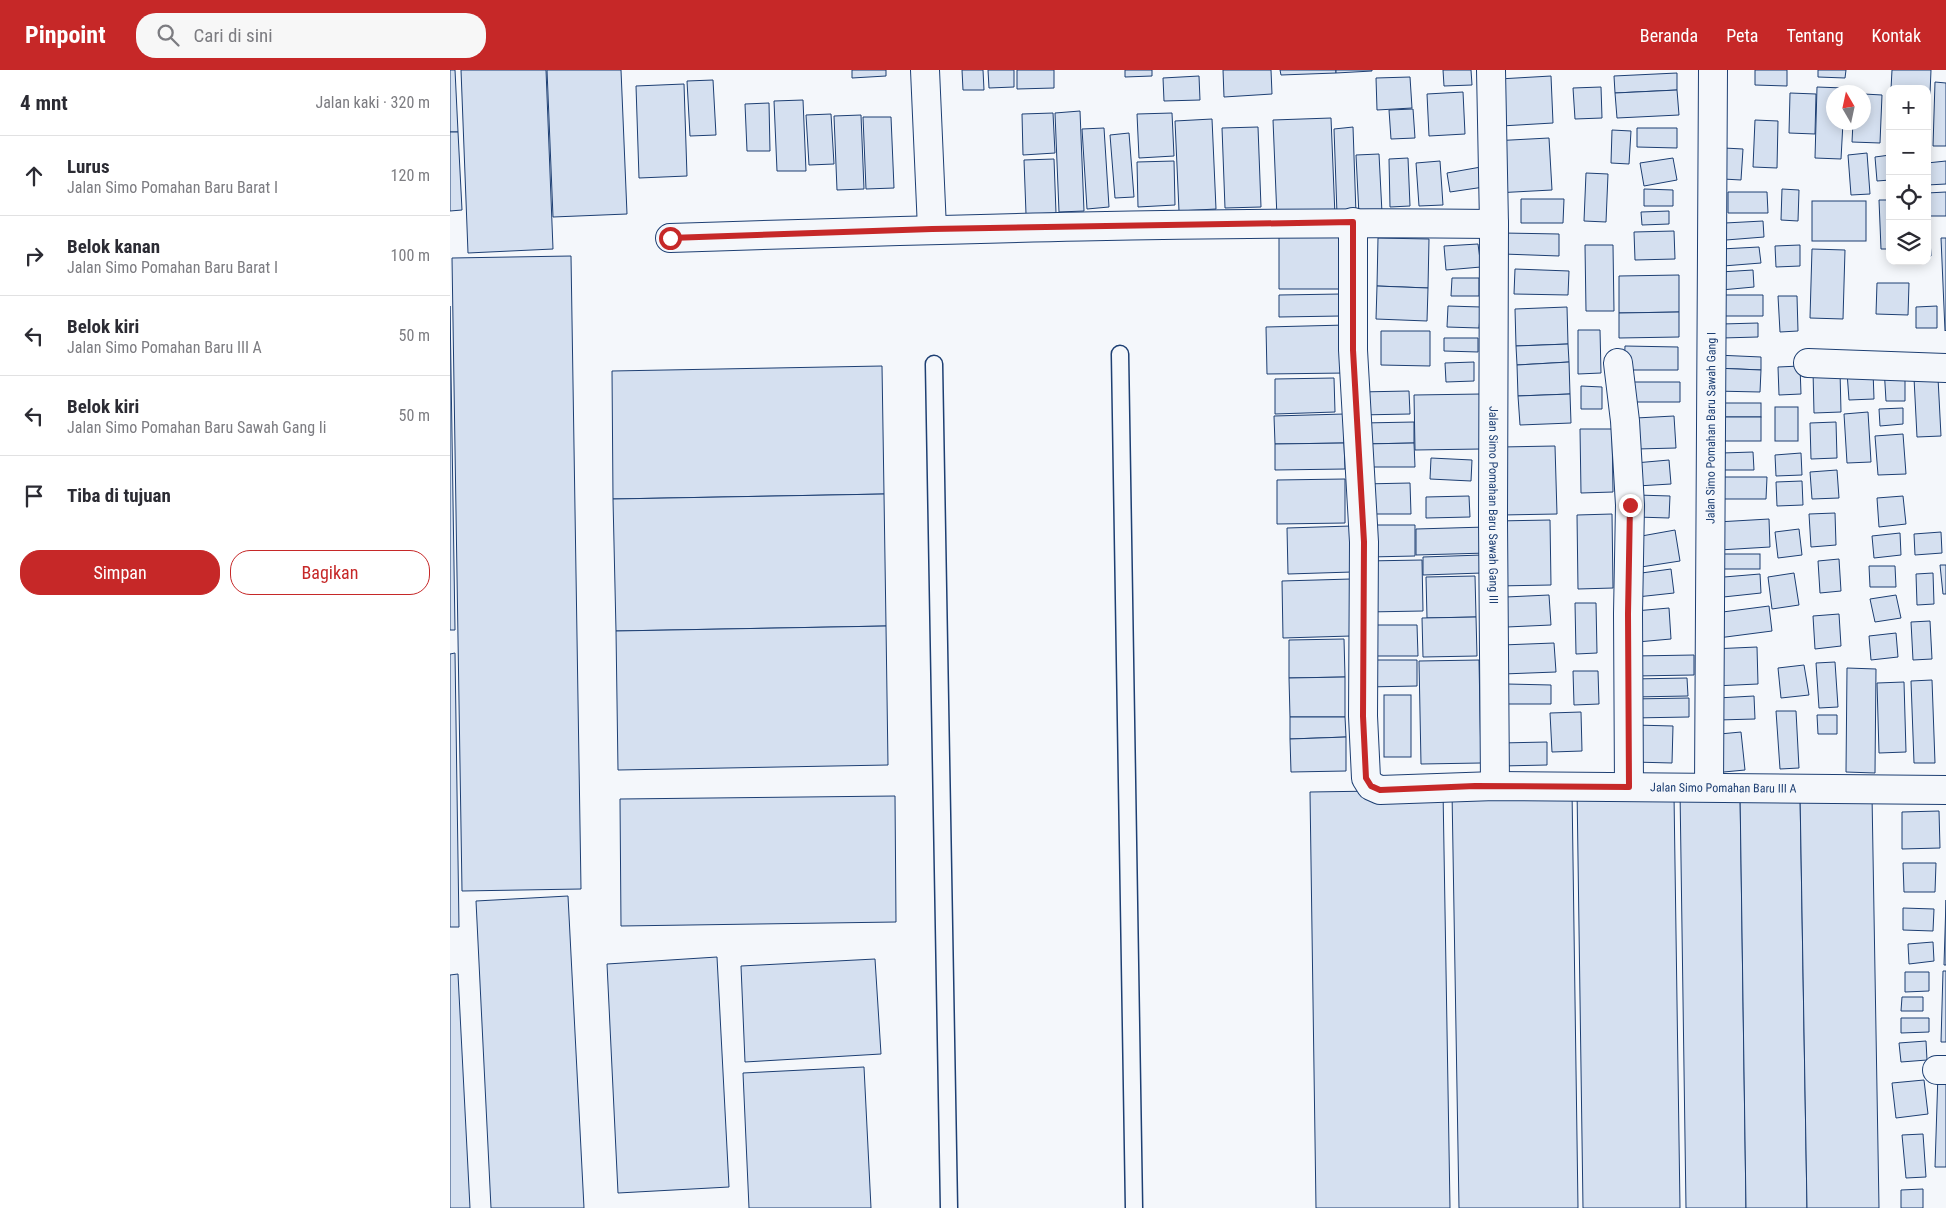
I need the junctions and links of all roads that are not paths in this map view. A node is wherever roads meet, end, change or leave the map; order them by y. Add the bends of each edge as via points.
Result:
1 (925, 70) edge
2 (1491, 70) edge
3 (1713, 70) edge
4 (1353, 222) junction
5 (1494, 224) junction
6 (932, 229) junction
7 (670, 238) dead end
8 (1120, 354) dead end
9 (1618, 363) dead end
10 (1808, 363) dead end
11 (934, 364) dead end
12 (1946, 368) edge
13 (1495, 786) junction
14 (1629, 787) junction
15 (1709, 787) junction
16 (1946, 790) edge
17 (949, 1208) edge
18 (1134, 1208) edge

1 - 6 street
2 - 5 street, Jalan Simo Pomahan Baru Sawah Gang III
3 - 15 street, Jalan Simo Pomahan Baru Sawah Gang I
4 - 5 street
4 - 6 street
4 - 13 street, Jalan Simo Pomahan Baru III A via 1353,350 1364,542 1366,778 1371,786 1380,790
5 - 13 street, Jalan Simo Pomahan Baru Sawah Gang III
6 - 7 street
8 - 18 lane
9 - 14 street via 1630,505
10 - 12 street
11 - 17 lane
13 - 14 street, Jalan Simo Pomahan Baru III A
14 - 15 street, Jalan Simo Pomahan Baru III A
15 - 16 street, Jalan Simo Pomahan Baru III A

